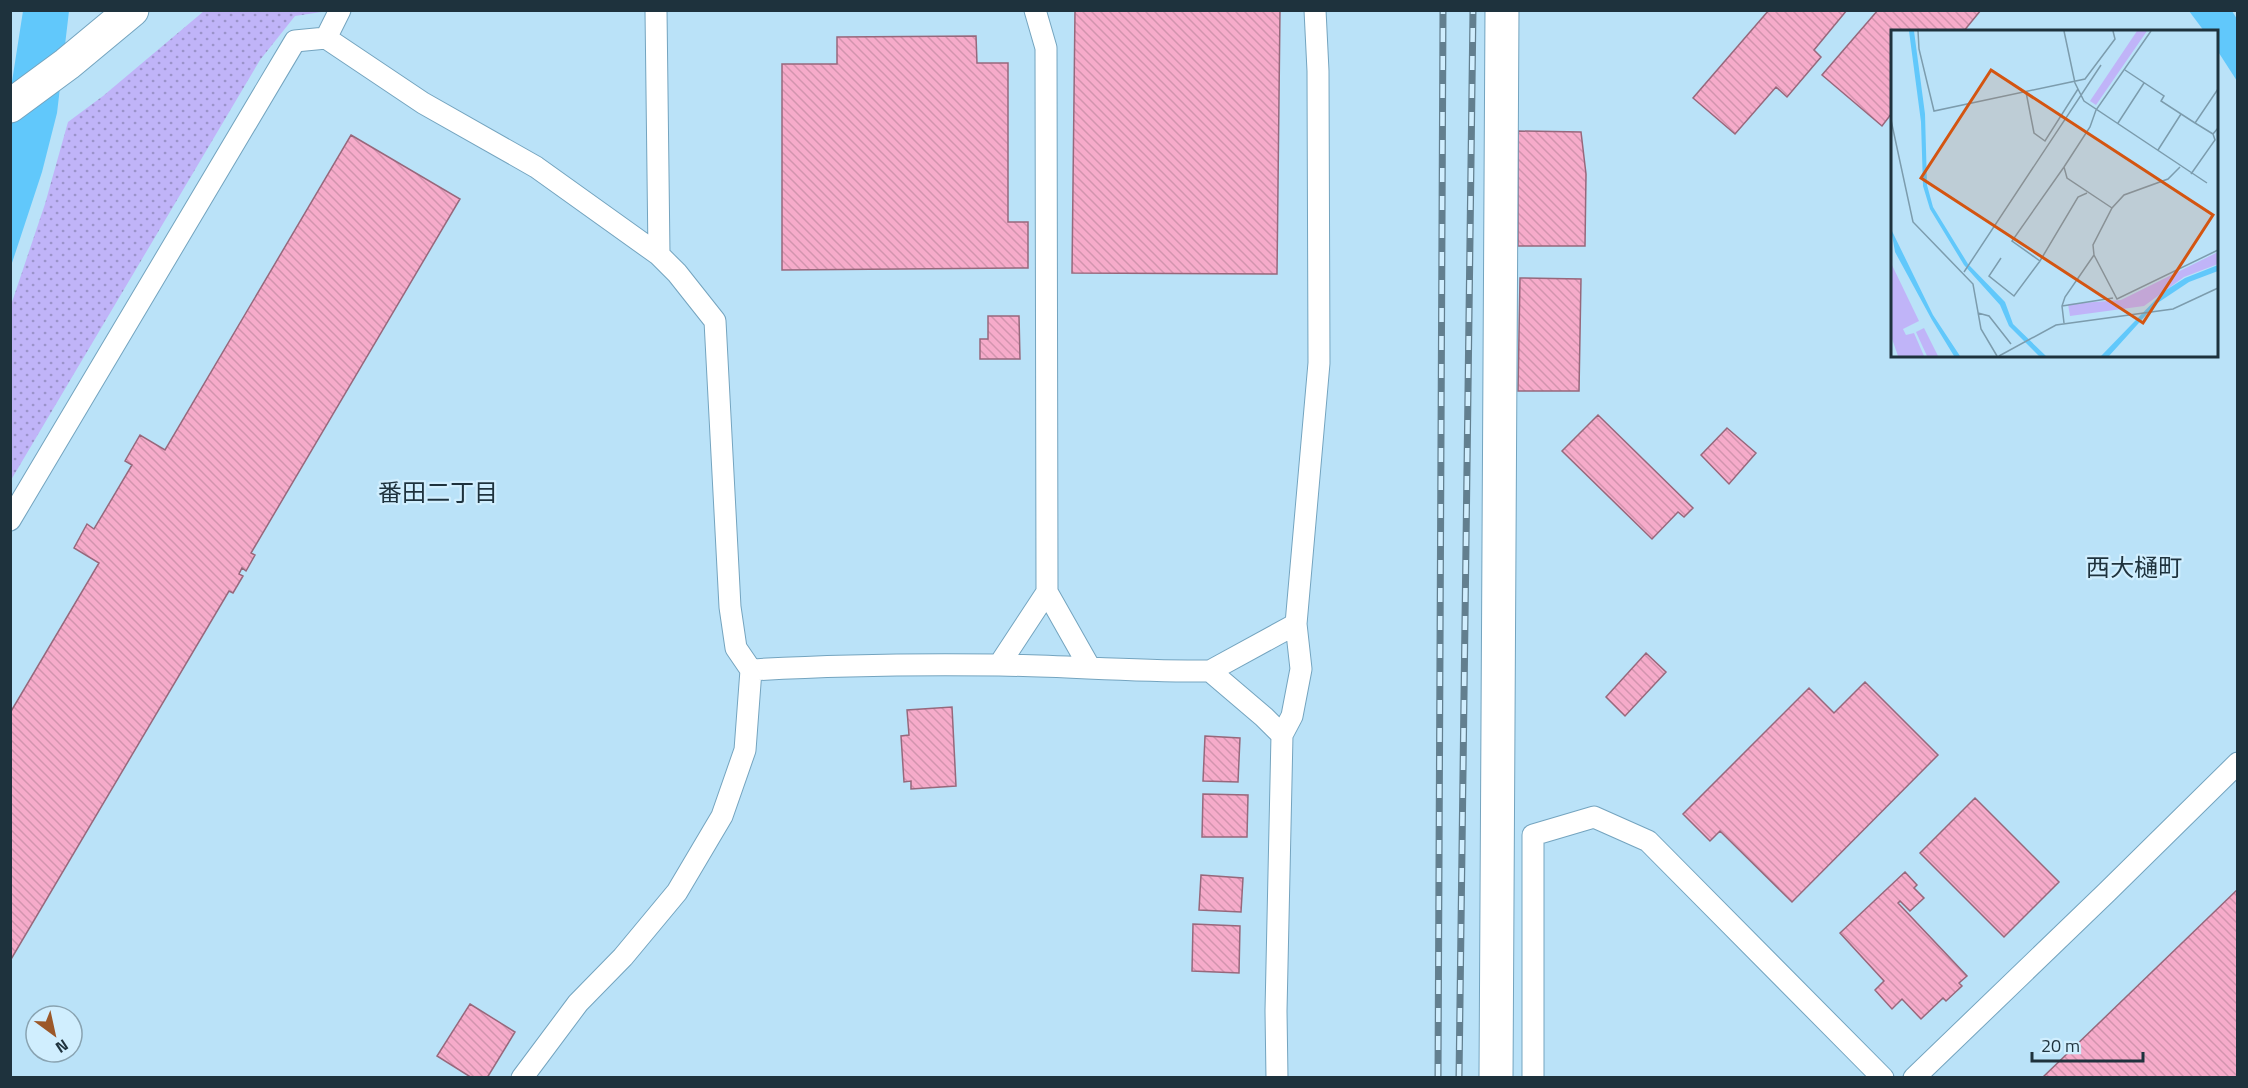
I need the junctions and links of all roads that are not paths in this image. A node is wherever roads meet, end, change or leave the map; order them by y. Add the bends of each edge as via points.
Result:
1 (132, 10) edge
2 (340, 10) edge
3 (656, 10) edge
4 (1035, 10) edge
5 (1315, 10) edge
6 (1502, 10) edge
7 (326, 38) junction
8 (10, 106) edge
9 (659, 255) junction
10 (10, 520) edge
11 (1047, 592) junction
12 (1296, 624) junction
13 (999, 665) junction
14 (1090, 668) junction
15 (751, 670) junction
16 (1210, 670) junction
17 (1282, 735) junction
18 (2238, 763) edge
19 (522, 1077) edge
20 (1277, 1077) edge
21 (1496, 1077) edge
22 (1533, 1077) edge
23 (1883, 1077) edge
24 (1914, 1077) edge

1 - 8 street
2 - 7 lane
3 - 9 lane
4 - 11 lane via 1046,48
5 - 12 lane via 1319,363
6 - 21 street
7 - 9 lane via 423,103 536,167
7 - 10 lane via 295,41
9 - 15 lane via 715,321 729,606 736,648
11 - 13 lane
11 - 14 lane
12 - 16 lane
12 - 17 lane via 1301,669 1292,716
13 - 14 lane
13 - 15 lane
14 - 16 lane
15 - 19 lane via 745,750 722,816 677,892 578,1003
16 - 17 lane
17 - 20 lane
18 - 24 lane
22 - 23 lane via 1533,836 1594,817 1648,841

